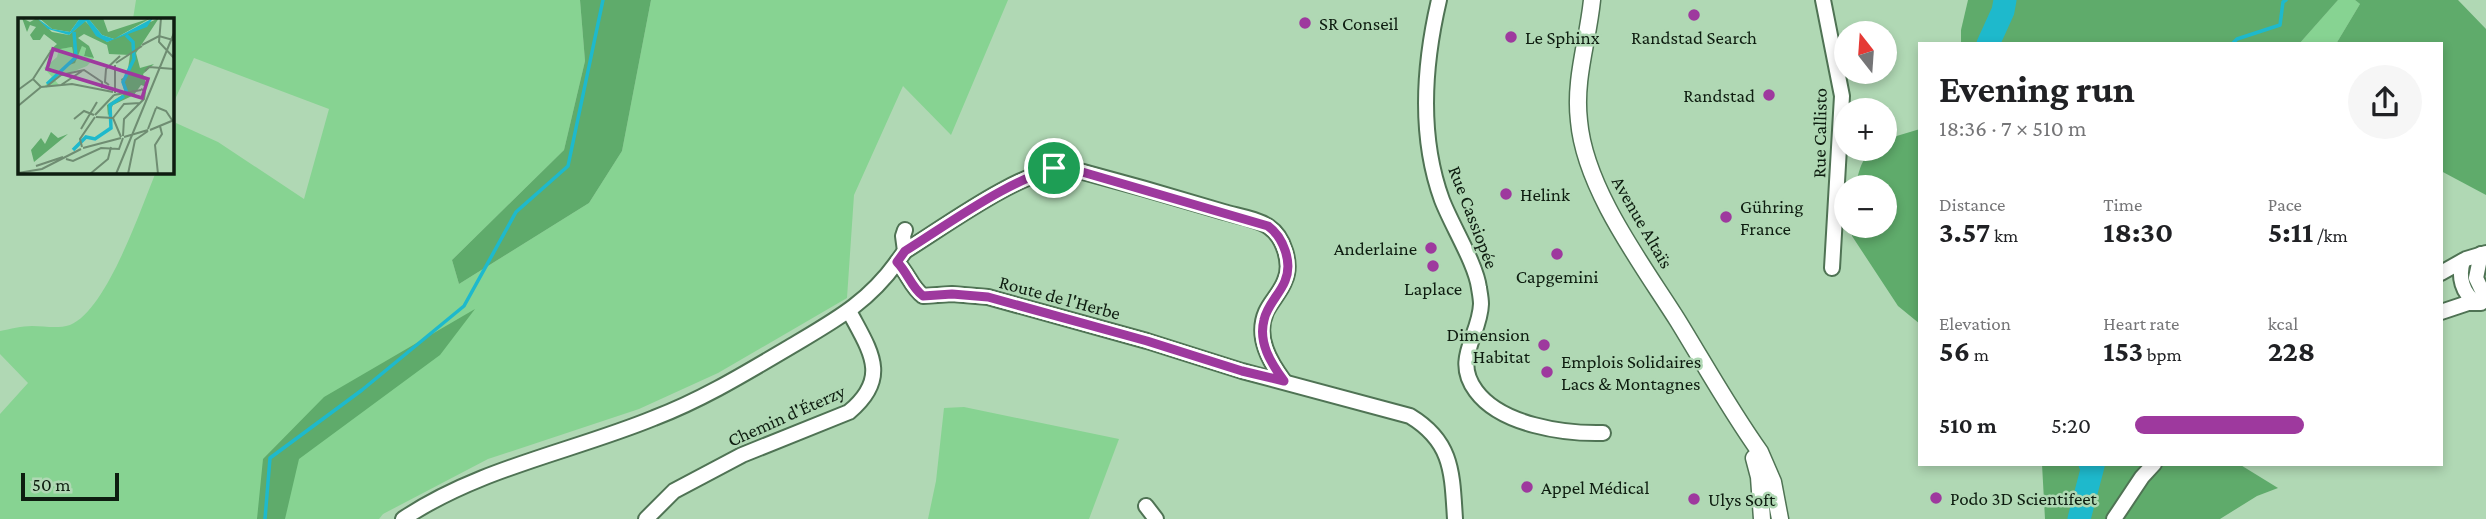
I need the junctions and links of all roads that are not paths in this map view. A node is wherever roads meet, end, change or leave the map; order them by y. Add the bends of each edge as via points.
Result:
1 (1439, 0) edge
2 (1823, 0) edge
3 (1593, 3) edge
4 (905, 230) dead end
5 (2484, 253) edge
6 (901, 256) junction
7 (2463, 261) junction
8 (1832, 268) dead end
9 (2443, 272) edge
10 (2483, 302) edge
11 (849, 311) junction
12 (2443, 311) edge
13 (1269, 360) junction
14 (1242, 371) junction
15 (1284, 381) junction
16 (1746, 432) junction
17 (1603, 433) dead end
18 (2152, 466) edge
19 (1146, 506) dead end
20 (403, 519) edge
21 (646, 519) edge
22 (1156, 519) edge
23 (1455, 519) edge
24 (1762, 519) edge
25 (1780, 519) edge
26 (2114, 519) edge

1 - 17 street, Rue Cassiopée via 1430,39 1426,99 1431,159 1441,198 1479,284 1481,306 1469,344 1468,375 1481,398 1517,420 1576,434
2 - 8 street, Rue Callisto via 1842,96
3 - 16 street, Avenue Altaïs via 1578,88 1579,123 1595,183
4 - 6 street
5 - 7 street
5 - 10 street via 2476,278
6 - 11 street via 881,285
6 - 13 street via 997,194 1054,168 1173,196 1268,226 1280,240 1288,270 1263,320
6 - 14 street, Route de l'Herbe via 914,289 923,296 988,297
7 - 9 street
7 - 10 street via 2460,272 2468,296
10 - 12 street
11 - 20 street via 718,390 654,418 474,481
11 - 21 street, Chemin d'Éterzy via 873,359 872,386 863,400 849,412 742,455 674,491
13 - 14 street
13 - 15 street
14 - 15 street, Route de l'Herbe
15 - 23 street, Route de l'Herbe via 1409,415 1422,423 1445,451
16 - 24 street, Avenue Altaïs via 1759,477
16 - 25 street, Avenue Altaïs via 1770,475
18 - 26 street
19 - 22 street

